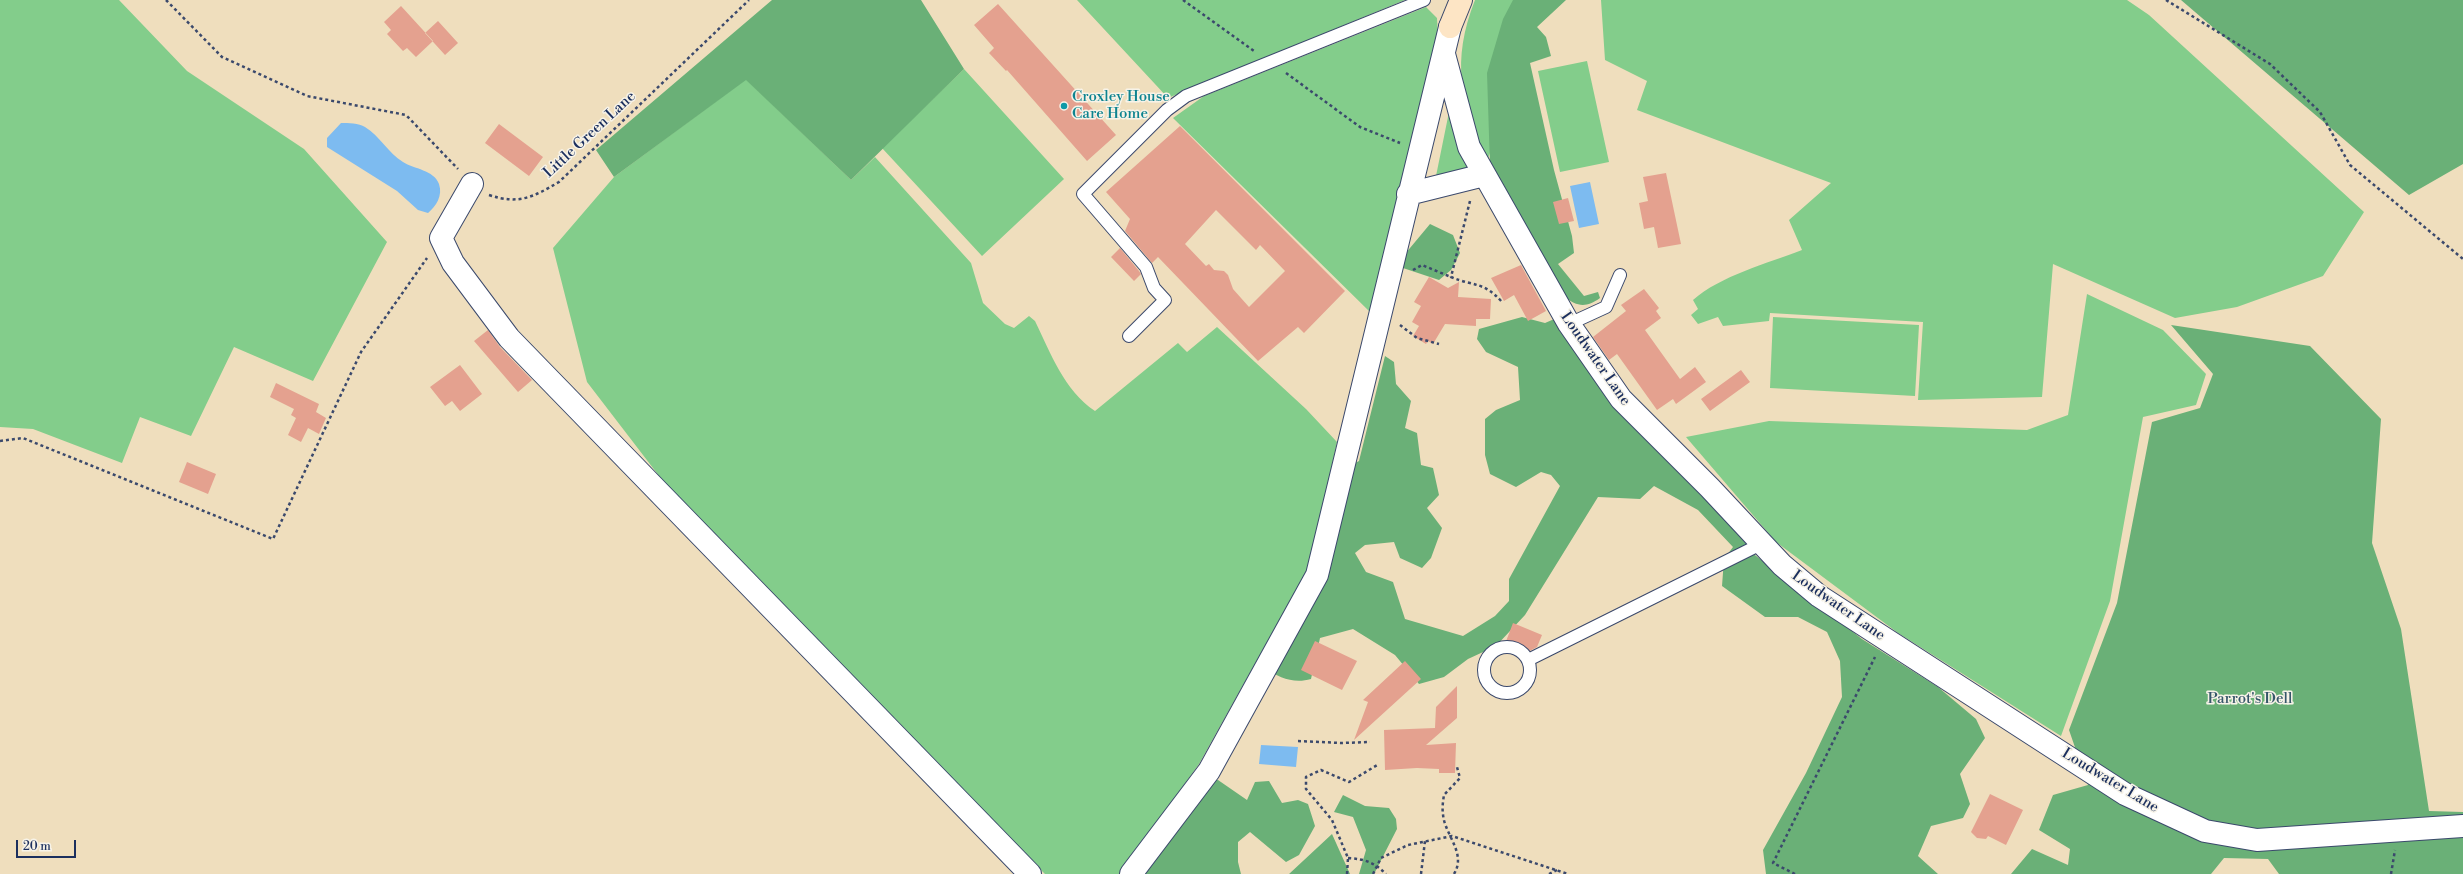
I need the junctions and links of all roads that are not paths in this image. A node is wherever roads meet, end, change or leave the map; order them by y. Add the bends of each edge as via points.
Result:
1 (1424, 0) edge
2 (1443, 0) edge
3 (1461, 0) edge
4 (1450, 27) junction
5 (1444, 54) junction
6 (1483, 175) junction
7 (472, 184) road end
8 (1408, 194) junction
9 (1620, 275) dead end
10 (1569, 324) junction
11 (1129, 336) dead end
12 (1761, 544) junction
13 (1528, 660) dead end
14 (2463, 826) edge
15 (1030, 874) edge
16 (1131, 874) edge

1 - 11 lane via 1186,96 1167,110 1083,194 1146,267 1154,288 1165,300
2 - 4 street
3 - 4 street
4 - 5 street
5 - 6 street, Loudwater Lane via 1469,147
5 - 8 street
6 - 8 street
6 - 10 street, Loudwater Lane
7 - 15 street via 441,238 453,264 509,338
8 - 16 street via 1317,575 1209,771
9 - 10 lane via 1606,307
10 - 12 street, Loudwater Lane via 1621,399 1710,488
12 - 13 lane
12 - 14 street, Loudwater Lane via 1819,596 1884,639 2125,794 2205,831 2257,840

